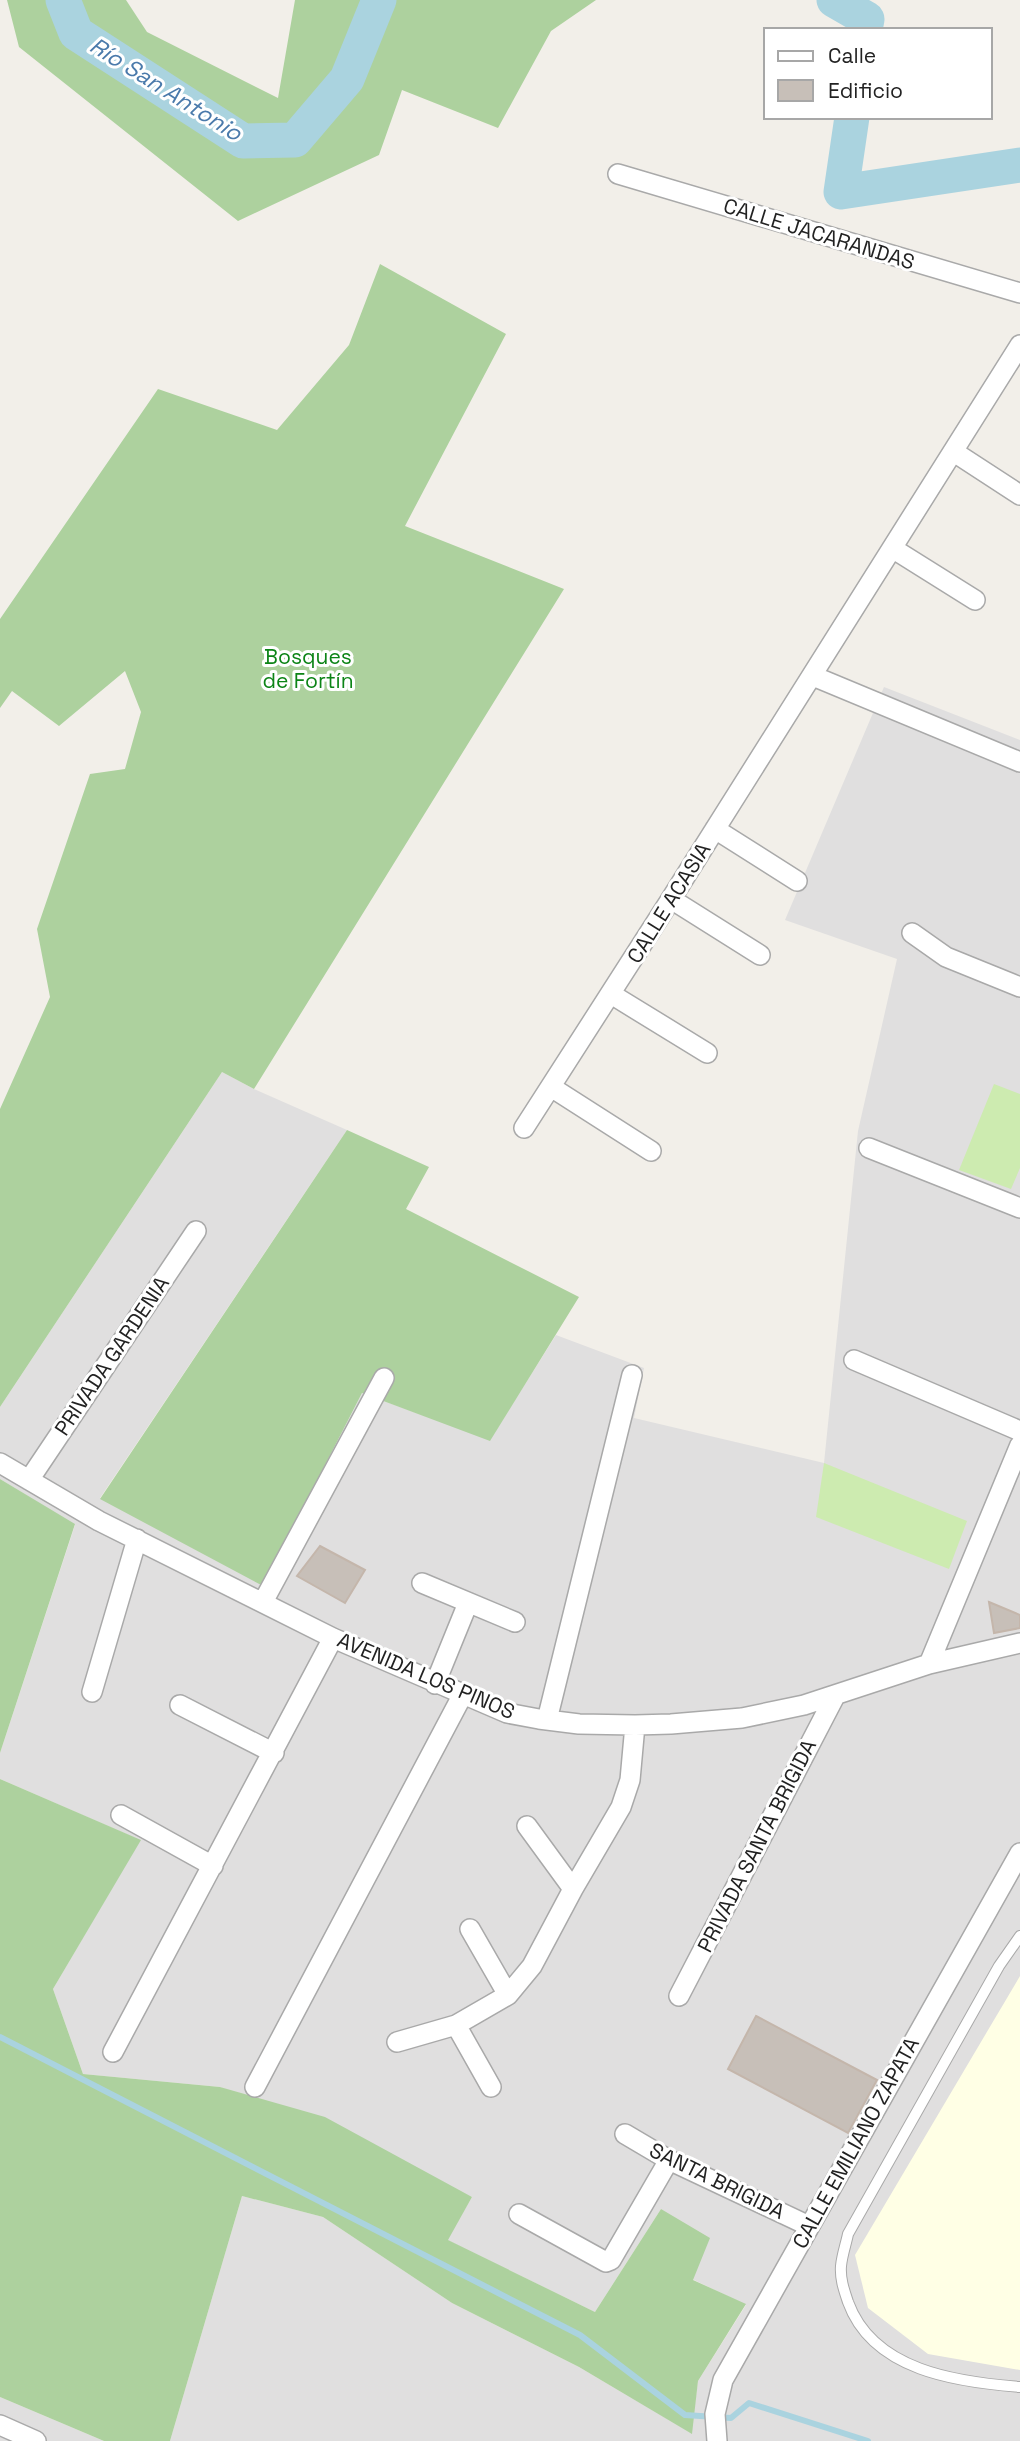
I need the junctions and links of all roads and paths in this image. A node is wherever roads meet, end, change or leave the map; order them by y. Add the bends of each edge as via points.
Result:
1 (618, 174) dead end
2 (1020, 293) edge
3 (1017, 355) edge
4 (954, 452) junction
5 (1020, 495) edge
6 (892, 548) junction
7 (975, 600) dead end
8 (813, 676) junction
9 (1020, 762) edge
10 (715, 829) junction
11 (797, 881) dead end
12 (671, 900) junction
13 (912, 933) dead end
14 (760, 955) dead end
15 (1020, 987) edge
16 (611, 993) junction
17 (707, 1053) dead end
18 (551, 1087) junction
19 (524, 1128) dead end
20 (869, 1148) dead end
21 (651, 1152) dead end
22 (1020, 1208) edge
23 (196, 1231) dead end
24 (853, 1360) dead end
25 (632, 1375) dead end
26 (384, 1378) dead end
27 (1020, 1431) edge
28 (1020, 1445) edge
29 (0, 1463) edge
30 (29, 1480) junction
31 (137, 1539) junction
32 (422, 1583) dead end
33 (263, 1602) junction
34 (468, 1602) junction
35 (515, 1622) dead end
36 (333, 1637) junction
37 (1020, 1643) edge
38 (929, 1664) junction
39 (435, 1684) junction
40 (92, 1692) dead end
41 (462, 1696) junction
42 (835, 1696) junction
43 (180, 1705) dead end
44 (547, 1720) junction
45 (635, 1725) junction
46 (274, 1753) junction
47 (121, 1815) dead end
48 (527, 1826) dead end
49 (1020, 1853) edge
50 (214, 1866) junction
51 (573, 1889) junction
52 (470, 1929) dead end
53 (1020, 1936) edge
54 (508, 1995) junction
55 (679, 1996) dead end
56 (456, 2025) junction
57 (397, 2042) dead end
58 (113, 2052) dead end
59 (255, 2087) dead end
60 (492, 2087) dead end
61 (625, 2134) dead end
62 (670, 2161) junction
63 (519, 2214) dead end
64 (809, 2226) junction
65 (1020, 2387) edge
66 (0, 2425) edge
67 (715, 2427) edge
68 (36, 2441) edge

1 - 2 street, CALLE JACARANDAS
3 - 4 street, CALLE ACASIA
4 - 5 street
4 - 6 street, CALLE ACASIA
6 - 7 street
6 - 8 street, CALLE ACASIA
8 - 9 street
8 - 10 street, CALLE ACASIA
10 - 11 street
10 - 12 street, CALLE ACASIA
12 - 14 street
12 - 16 street, CALLE ACASIA
13 - 15 street via 946,957
16 - 17 street
16 - 18 street, CALLE ACASIA
18 - 19 street, CALLE ACASIA
18 - 21 street
20 - 22 street
23 - 30 street, PRIVADA GARDENIA
24 - 27 street
25 - 44 street
26 - 33 street
28 - 38 street
29 - 30 street, AVENIDA LOS PINOS
30 - 31 street, AVENIDA LOS PINOS
31 - 33 street, AVENIDA LOS PINOS
31 - 40 street
32 - 34 street
33 - 36 street, AVENIDA LOS PINOS
34 - 35 street
34 - 39 street
36 - 39 street, AVENIDA LOS PINOS
36 - 46 street
37 - 38 street, AVENIDA LOS PINOS
38 - 42 street, AVENIDA LOS PINOS
39 - 41 street, AVENIDA LOS PINOS
41 - 44 street, AVENIDA LOS PINOS via 507,1713
41 - 59 street
42 - 45 street, AVENIDA LOS PINOS via 742,1718
42 - 55 street, PRIVADA SANTA BRIGIDA
43 - 46 street
44 - 45 street, AVENIDA LOS PINOS
45 - 51 street via 630,1780 621,1807
46 - 50 street
47 - 50 street
48 - 51 street
49 - 64 street, CALLE EMILIANO ZAPATA
50 - 58 street
51 - 54 street via 532,1966
52 - 54 street
53 - 65 lane via 848,2234 841,2265 842,2287 851,2312 866,2336 901,2361 978,2384
54 - 56 street
56 - 57 street
56 - 60 street
61 - 62 street, SANTA BRIGIDA
62 - 63 street via 606,2262
62 - 64 street, SANTA BRIGIDA
64 - 67 street, CALLE EMILIANO ZAPATA via 723,2380
66 - 68 street

